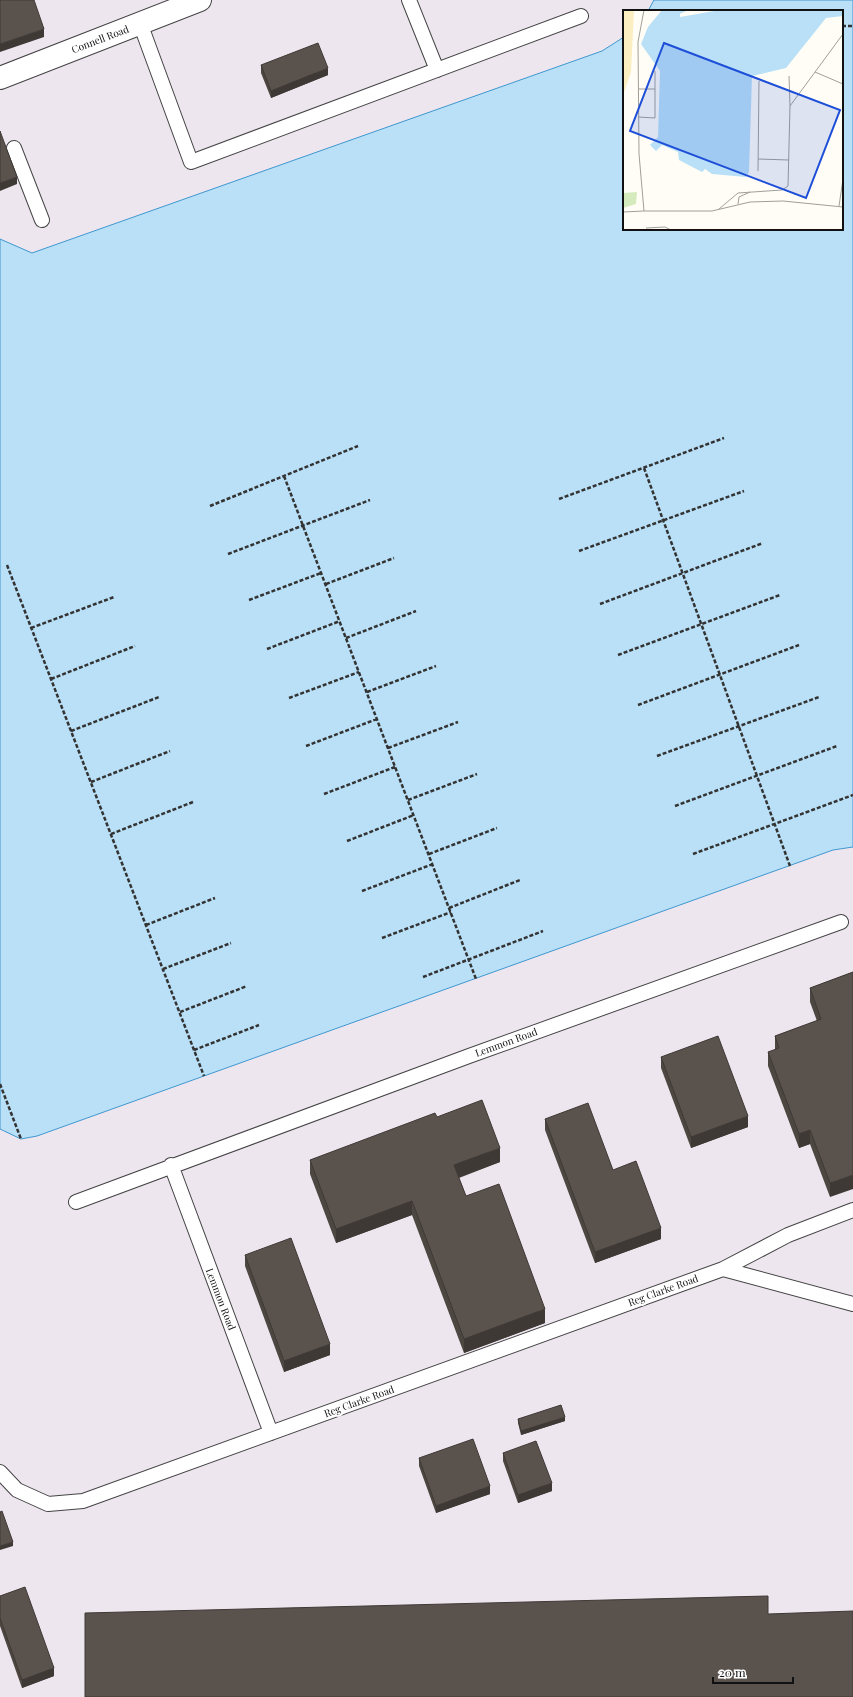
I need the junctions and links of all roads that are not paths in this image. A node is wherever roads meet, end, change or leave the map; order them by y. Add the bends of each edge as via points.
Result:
1 (200, 0) edge
2 (409, 0) edge
3 (581, 16) dead end
4 (140, 23) junction
5 (437, 70) junction
6 (0, 78) edge
7 (14, 148) dead end
8 (42, 220) dead end
9 (841, 922) dead end
10 (171, 1165) junction
11 (76, 1202) dead end
12 (853, 1210) edge
13 (723, 1269) junction
14 (853, 1304) edge
15 (271, 1433) junction
16 (0, 1472) edge

1 - 4 street, Connell Road
2 - 5 lane
3 - 5 lane
4 - 5 lane via 191,162
4 - 6 street, Connell Road
7 - 8 lane
9 - 10 lane, Lemmon Road
10 - 11 lane, Lemmon Road
10 - 15 lane, Lemmon Road
12 - 13 lane, Reg Clarke Road via 788,1235
13 - 14 lane
13 - 15 lane, Reg Clarke Road
15 - 16 lane, Reg Clarke Road via 83,1501 48,1504 17,1490

